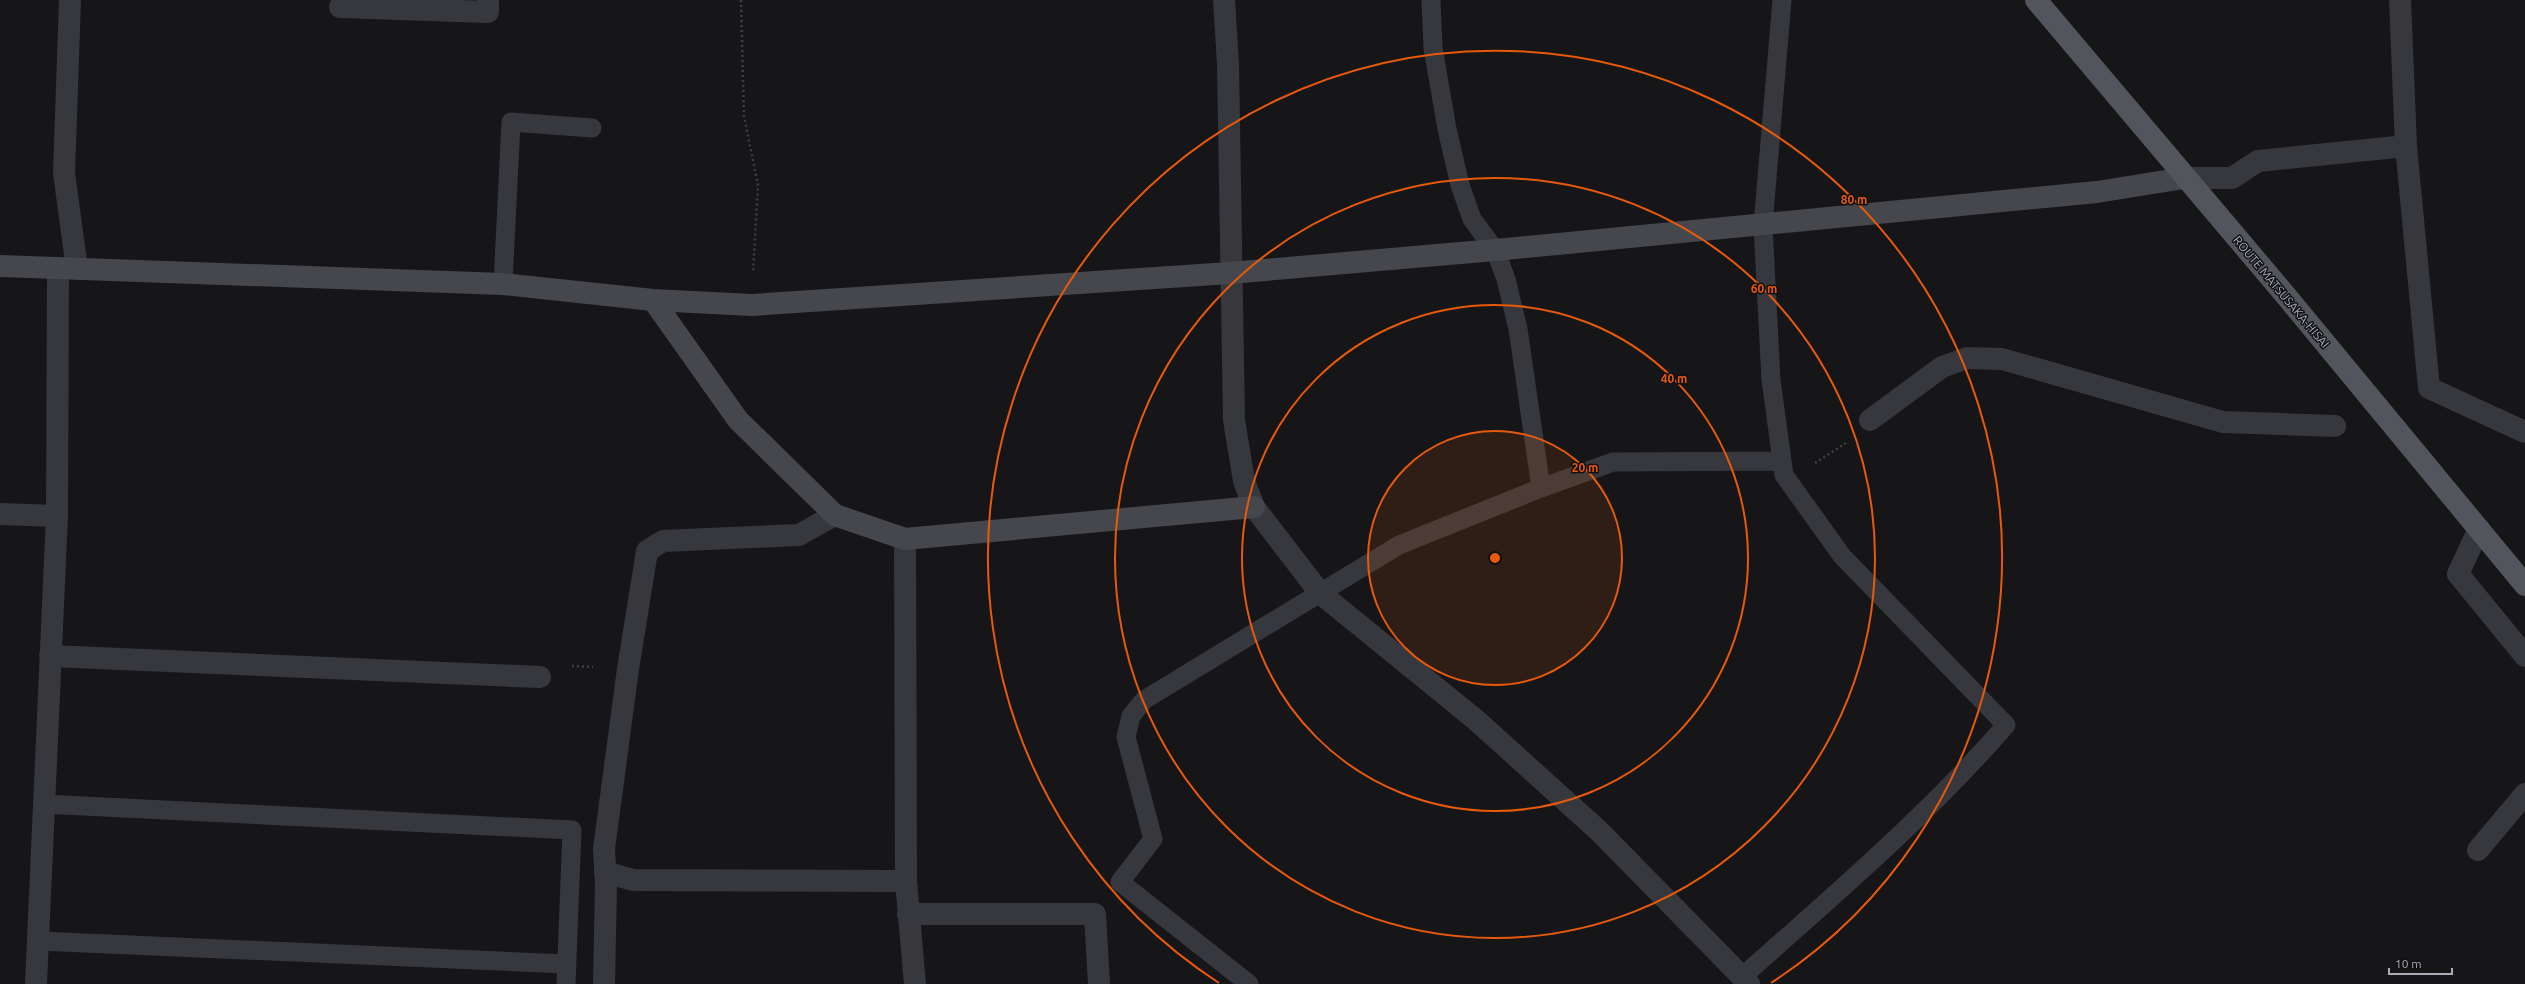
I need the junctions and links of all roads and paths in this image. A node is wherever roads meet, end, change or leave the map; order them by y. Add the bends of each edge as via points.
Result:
1 (70, 0) edge
2 (488, 0) edge
3 (741, 0) edge
4 (1224, 0) edge
5 (1431, 0) edge
6 (1782, 0) edge
7 (2036, 0) edge
8 (2400, 0) edge
9 (340, 7) dead end
10 (592, 128) dead end
11 (2406, 146) junction
12 (2184, 178) junction
13 (1763, 226) junction
14 (1495, 250) junction
15 (0, 266) edge
16 (67, 269) junction
17 (1230, 273) junction
18 (503, 284) junction
19 (653, 300) junction
20 (752, 305) junction
21 (1870, 420) joint
22 (2335, 426) dead end
23 (2525, 432) edge
24 (1783, 468) junction
25 (1541, 488) junction
26 (1254, 507) junction
27 (0, 514) edge
28 (834, 514) junction
29 (57, 516) junction
30 (2479, 530) junction
31 (905, 539) junction
32 (2525, 585) edge
33 (1320, 592) junction
34 (50, 656) junction
35 (2525, 656) edge
36 (628, 669) junction
37 (540, 677) joint
38 (2525, 794) edge
39 (43, 804) junction
40 (2478, 850) dead end
41 (605, 872) junction
42 (906, 881) junction
43 (908, 914) junction
44 (38, 942) junction
45 (567, 964) junction
46 (1746, 980) edge
47 (36, 984) edge
48 (566, 984) edge
49 (604, 984) edge
50 (915, 984) edge
51 (1099, 984) edge
52 (1249, 984) edge

1 - 16 street via 64,173
2 - 9 street via 488,12
3 - 20 path via 744,116 758,185
4 - 17 street via 1228,64
5 - 14 lane via 1433,48 1460,185 1472,219
6 - 13 lane
7 - 12 main road, ROUTE MATSUSAKA-HISAI
8 - 11 street
10 - 18 lane via 511,122
11 - 12 street via 2258,161 2232,178
11 - 23 street via 2429,388
12 - 13 street via 2097,192
12 - 30 main road, ROUTE MATSUSAKA-HISAI via 2287,297
13 - 14 street
13 - 24 lane via 1771,380
14 - 17 street
14 - 25 lane via 1506,279 1518,329
15 - 16 street
16 - 18 street
16 - 29 street
17 - 20 street
17 - 26 street via 1234,420 1244,481
18 - 19 street
19 - 20 street
19 - 28 street via 738,420
21 - 22 street via 1942,367 1967,358 2002,359 2223,422
21 - 24 path via 1867,428 1820,461
24 - 25 lane via 1613,462
24 - 46 lane via 1842,556 2006,725 1972,764
25 - 33 lane via 1399,545
26 - 31 street
26 - 33 street
27 - 29 street
28 - 31 street
28 - 36 street via 799,535 664,541 647,551
29 - 34 street
30 - 32 main road, ROUTE MATSUSAKA-HISAI
30 - 35 street via 2458,574
31 - 42 street
33 - 46 street via 1476,720 1593,825
33 - 52 lane via 1144,700 1131,716 1126,737 1153,839 1120,882
34 - 37 street
34 - 39 street
36 - 37 path via 550,665
36 - 41 street via 604,849
38 - 40 street
39 - 44 street
39 - 45 lane via 572,830
41 - 42 street via 633,880
41 - 49 street
42 - 43 street
43 - 50 street
43 - 51 street via 1096,914
44 - 45 lane
44 - 47 street
45 - 48 lane

